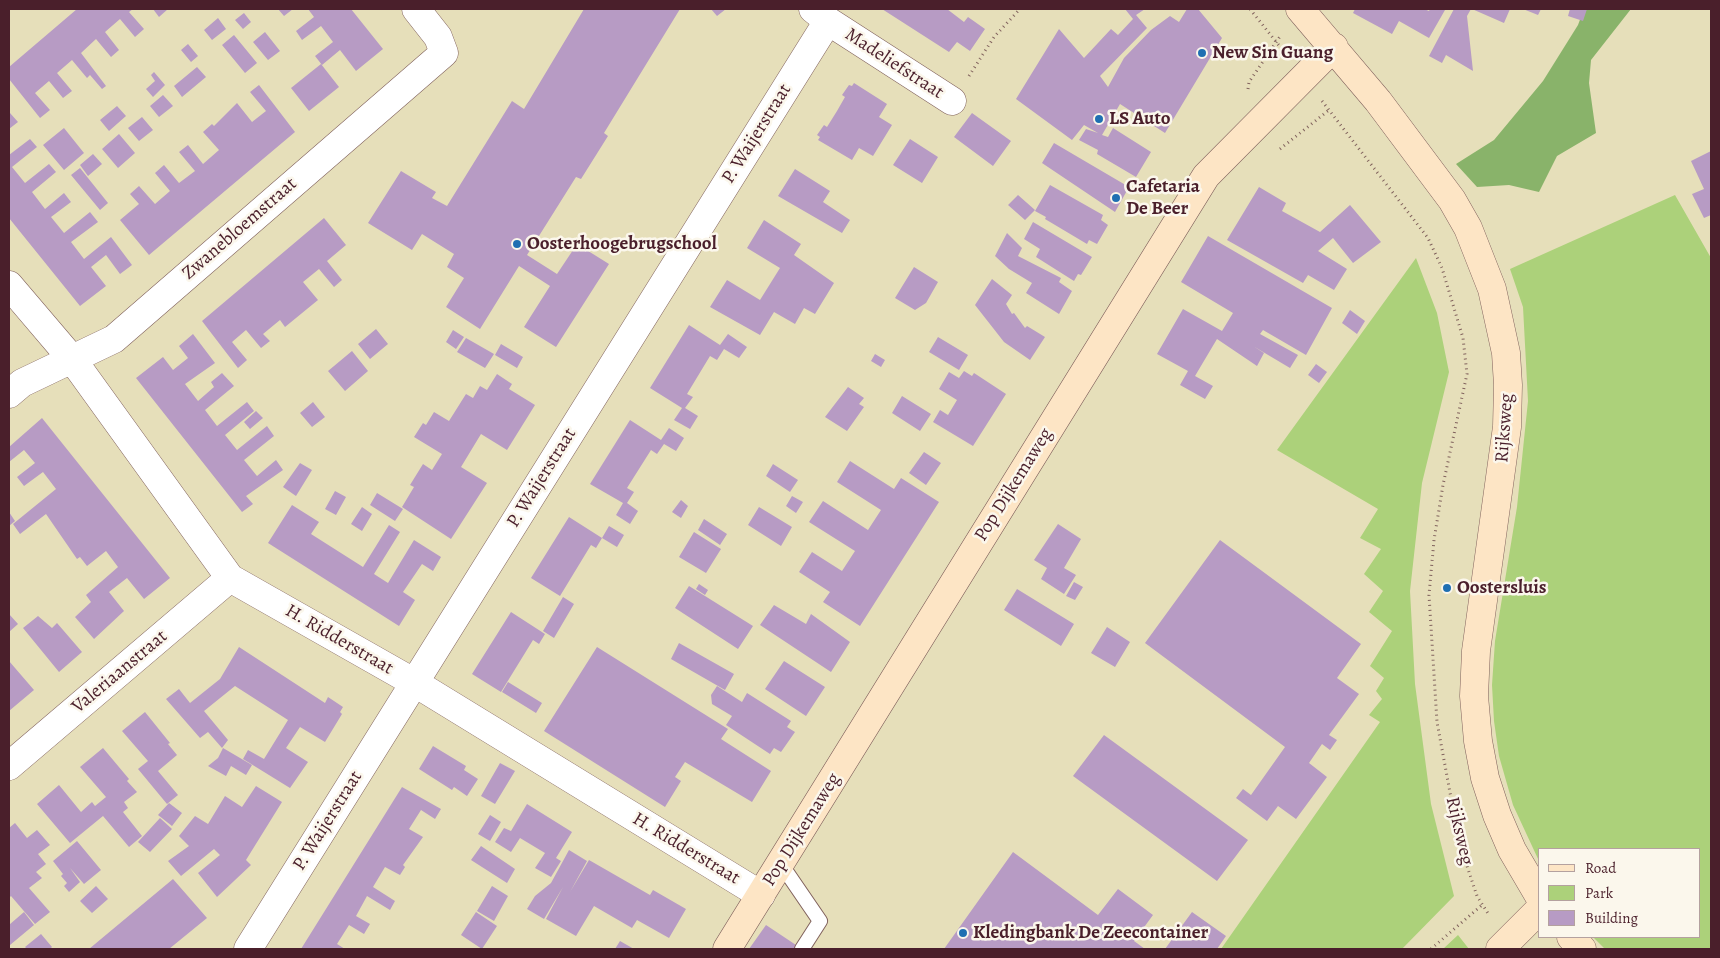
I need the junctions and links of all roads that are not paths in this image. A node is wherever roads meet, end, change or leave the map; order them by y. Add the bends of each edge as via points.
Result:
1 (416, 9) edge
2 (1300, 9) edge
3 (820, 15) edge
4 (1334, 47) junction
5 (952, 101) road end
6 (9, 285) edge
7 (72, 359) junction
8 (9, 394) edge
9 (230, 578) junction
10 (415, 683) junction
11 (9, 766) edge
12 (781, 864) junction
13 (761, 894) junction
14 (1538, 894) edge
15 (1538, 911) edge
16 (247, 944) edge
17 (728, 949) edge
18 (802, 949) edge
19 (1500, 949) edge

1 - 7 street, Zwanebloemstraat via 438,36 444,52 114,339
2 - 4 street, Rijksweg
3 - 5 street, Madeliefstraat
3 - 10 street, P. Waijerstraat
4 - 12 street, Pop Dijkemaweg via 1206,176
4 - 14 street, Rijksweg via 1452,200 1481,258 1500,321 1508,385 1507,426 1476,651 1474,696 1485,778 1512,850
6 - 7 street, H. Ridderstraat
7 - 8 street, Zwanebloemstraat via 22,383
7 - 9 street, H. Ridderstraat
9 - 10 street, H. Ridderstraat
9 - 11 street, Valeriaanstraat
10 - 13 street, H. Ridderstraat
10 - 16 street, P. Waijerstraat
12 - 13 street, Pop Dijkemaweg
12 - 18 lane via 820,921
13 - 17 street, Pop Dijkemaweg
15 - 19 street

